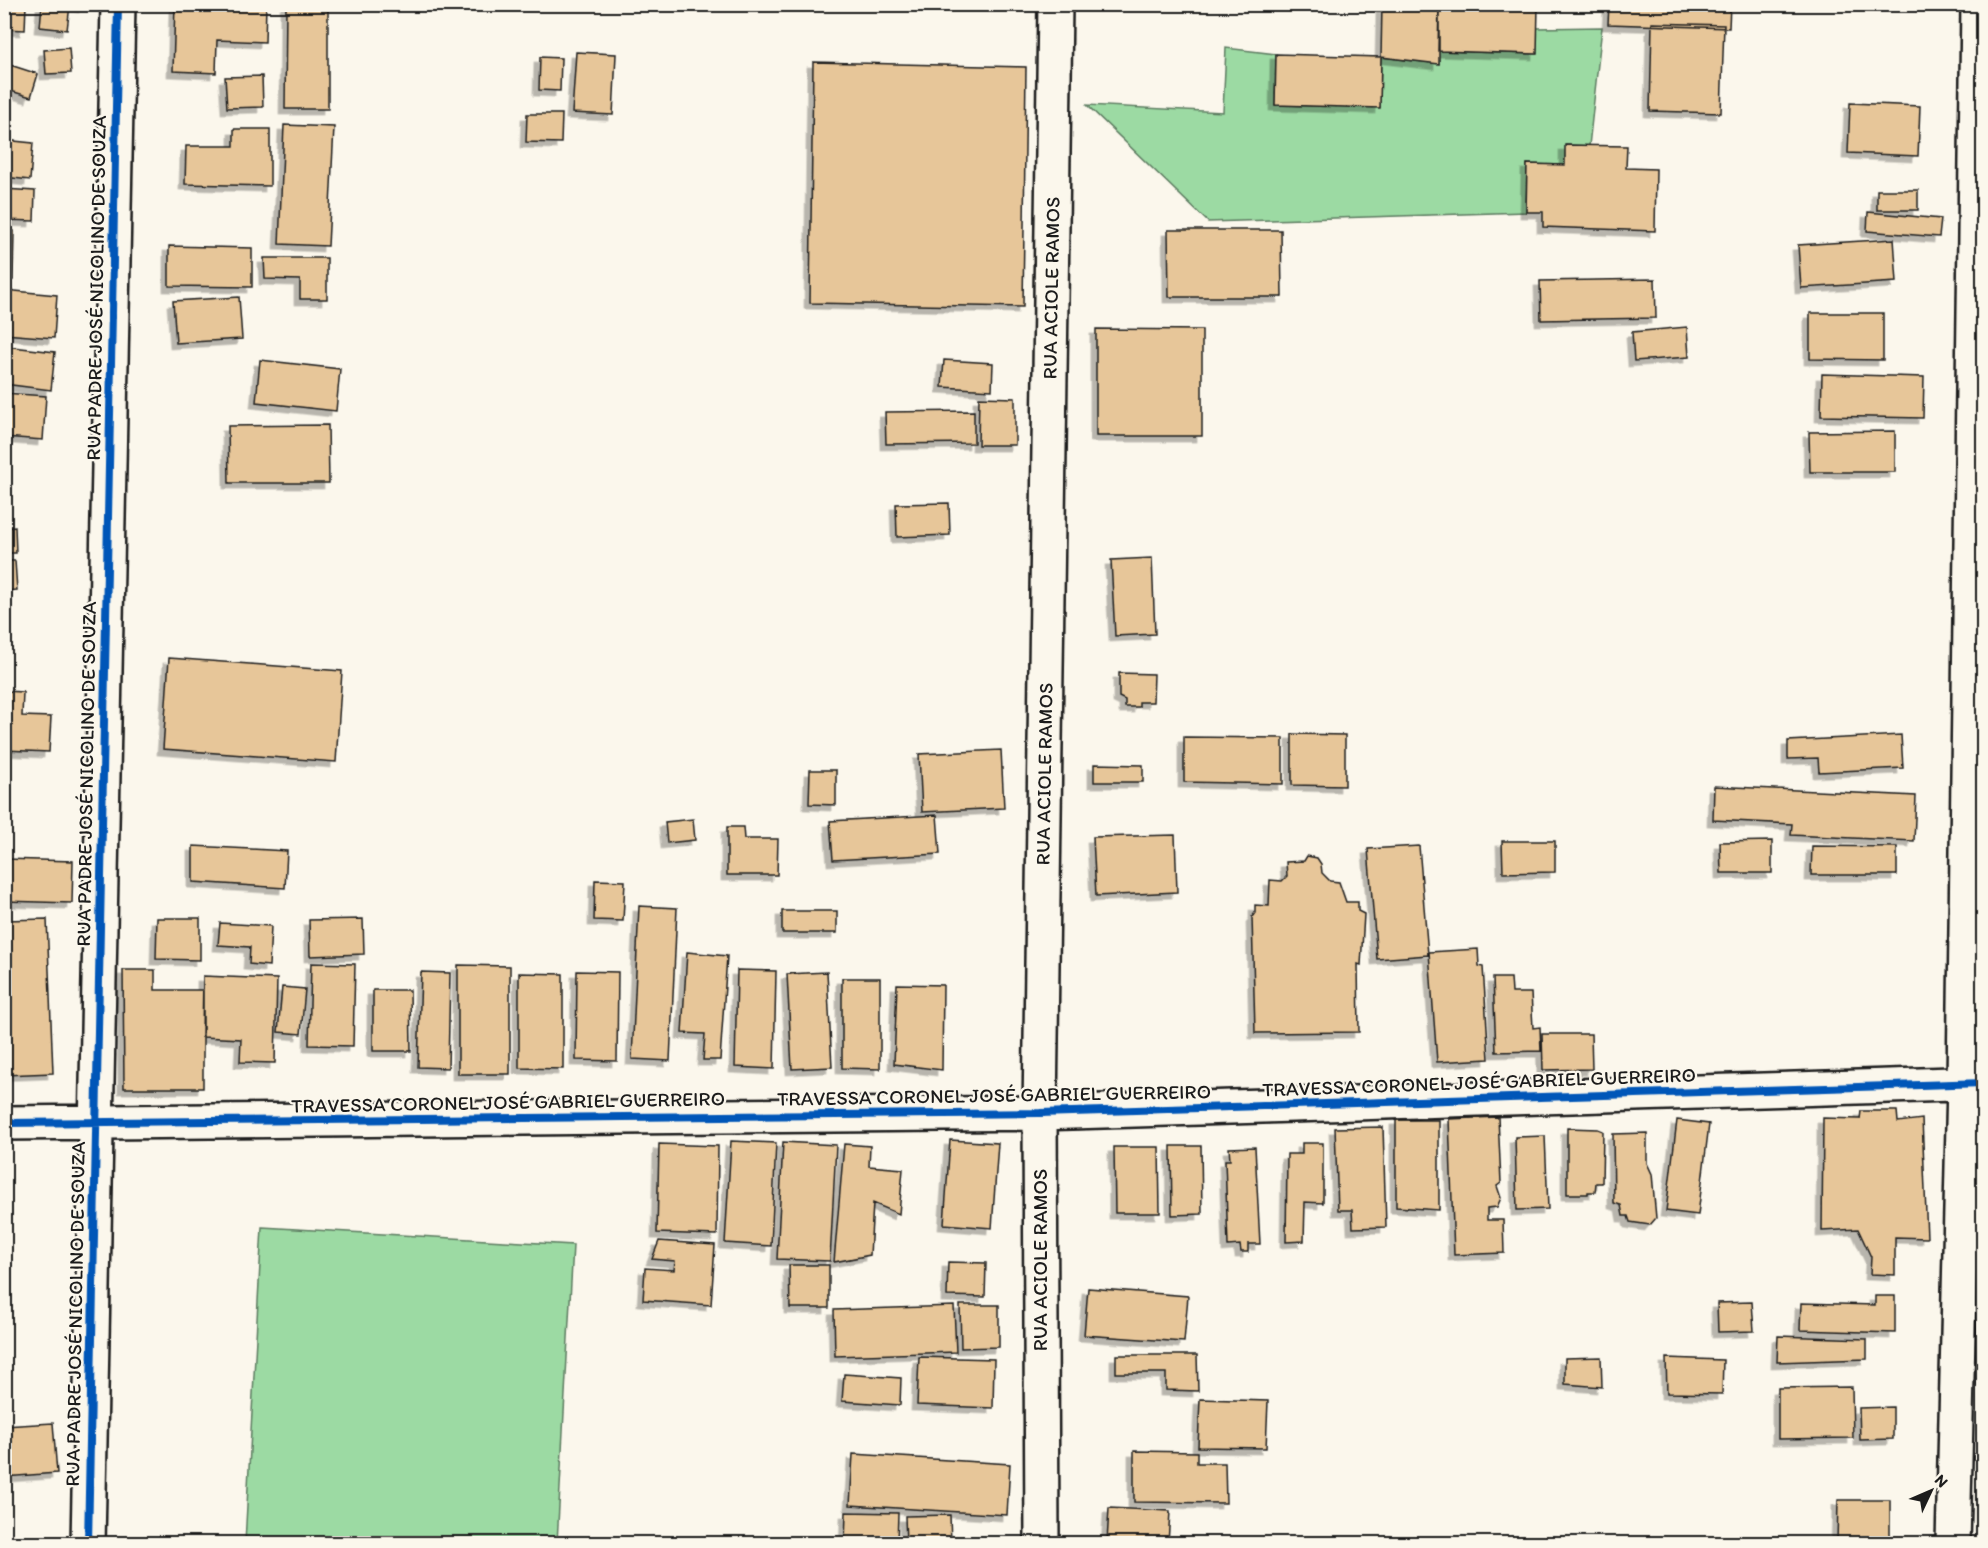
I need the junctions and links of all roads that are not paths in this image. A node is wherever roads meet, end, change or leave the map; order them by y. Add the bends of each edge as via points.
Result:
1 (118, 4) edge
2 (1055, 4) edge
3 (1978, 4) edge
4 (1974, 1083) edge
5 (1040, 1113) junction
6 (4, 1123) edge
7 (95, 1123) junction
8 (88, 1544) edge
9 (1042, 1544) edge
10 (1953, 1544) edge

1 - 7 street, RUA PADRE JOSÉ NICOLINO DE SOUZA
2 - 5 street, RUA ACIOLE RAMOS
3 - 4 street
4 - 5 street, TRAVESSA CORONEL JOSÉ GABRIEL GUERREIRO
4 - 10 street
5 - 7 street, TRAVESSA CORONEL JOSÉ GABRIEL GUERREIRO
5 - 9 street, RUA ACIOLE RAMOS
6 - 7 street, TRAVESSA CORONEL JOSÉ GABRIEL GUERREIRO
7 - 8 street, RUA PADRE JOSÉ NICOLINO DE SOUZA

